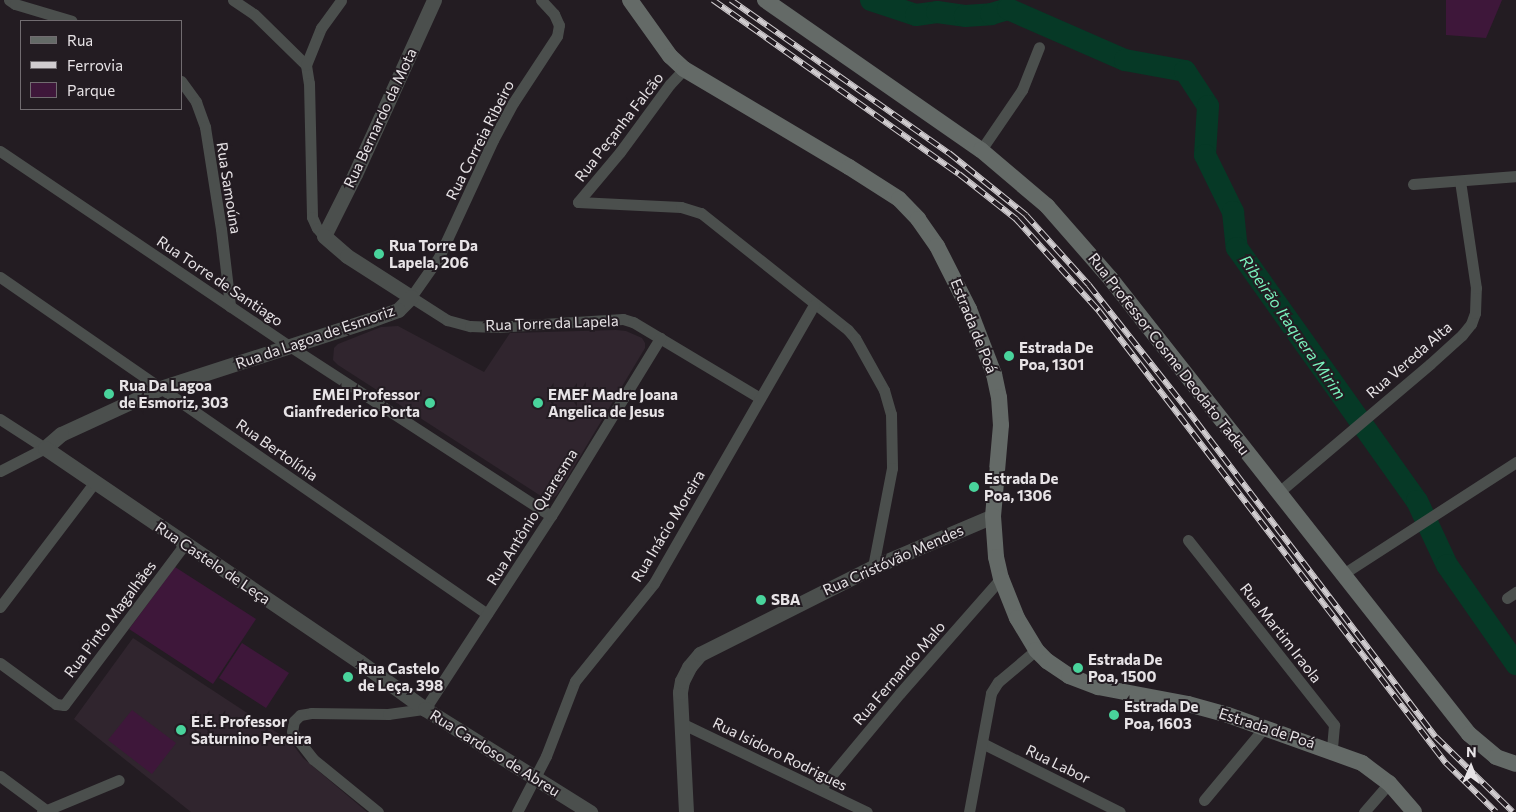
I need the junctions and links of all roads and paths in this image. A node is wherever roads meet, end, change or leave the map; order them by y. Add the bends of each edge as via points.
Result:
1 (9, 0) edge
2 (233, 0) edge
3 (341, 0) edge
4 (434, 0) edge
5 (540, 0) edge
6 (630, 0) edge
7 (765, 0) edge
8 (69, 20) edge
9 (1039, 47) dead end
10 (306, 65) junction
11 (684, 70) junction
12 (182, 82) edge
13 (981, 150) junction
14 (0, 151) edge
15 (1516, 176) edge
16 (1460, 181) junction
17 (1413, 184) dead end
18 (324, 236) junction
19 (0, 276) edge
20 (411, 297) junction
21 (814, 305) junction
22 (230, 306) junction
23 (660, 338) junction
24 (291, 347) junction
25 (161, 388) junction
26 (760, 398) junction
27 (0, 419) edge
28 (45, 448) junction
29 (1516, 462) edge
30 (0, 471) edge
31 (95, 482) junction
32 (1279, 492) junction
33 (551, 516) junction
34 (993, 516) junction
35 (1188, 540) dead end
36 (185, 544) junction
37 (873, 566) junction
38 (1343, 574) junction
39 (1001, 578) junction
40 (0, 608) edge
41 (487, 614) junction
42 (1036, 650) junction
43 (0, 663) edge
44 (424, 709) junction
45 (681, 723) junction
46 (1264, 728) junction
47 (982, 743) junction
48 (1332, 750) junction
49 (1516, 764) edge
50 (0, 776) edge
51 (536, 778) junction
52 (119, 780) dead end
53 (1389, 783) junction
54 (820, 788) junction
55 (1204, 800) dead end
56 (44, 811) edge
57 (378, 812) edge
58 (517, 812) edge
59 (590, 812) edge
60 (686, 812) edge
61 (867, 812) edge
62 (969, 812) edge
63 (1120, 812) edge
64 (1364, 812) edge
65 (1414, 812) edge

1 - 8 street
2 - 10 street via 254,14
3 - 10 street via 321,28
4 - 18 street, Rua Bernardo da Mota
5 - 20 street, Rua Correia Ribeiro via 554,14 557,36 493,140 439,256
6 - 11 main road, Estrada de Poá via 670,56
7 - 13 main road, Rua Professor Cosme Deodato Tadeu
9 - 13 street via 1022,90
10 - 18 street, Rua Torre da Lapela via 312,217
11 - 21 street, Rua Peçanha Falcão via 578,202 681,207 700,213
11 - 34 main road, Estrada de Poá via 850,167 899,200 918,218 952,274 994,374 1001,425
12 - 22 street, Rua Samoúna via 196,102 205,127
13 - 32 main road, Rua Professor Cosme Deodato Tadeu via 1047,206 1071,231
14 - 22 street, Rua Torre de Santiago
15 - 16 street
16 - 17 street
16 - 32 street, Rua Vereda Alta via 1476,288 1475,313 1462,335
18 - 20 street, Rua Torre da Lapela via 347,256
19 - 25 street, Rua Bertolínia
20 - 23 street, Rua Torre da Lapela via 447,320 470,326 623,318
20 - 24 street, Rua da Lagoa de Esmoriz via 398,310
21 - 26 street, Rua Inácio Moreira
21 - 37 street via 855,338 884,390 890,414 892,468
22 - 24 street, Rua Torre de Santiago
23 - 26 street, Rua Torre da Lapela
23 - 33 street, Rua Antônio Quaresma
24 - 25 street, Rua da Lagoa de Esmoriz
24 - 33 street, Rua Torre de Santiago
25 - 28 street, Rua da Lagoa de Esmoriz via 60,434
25 - 41 street, Rua Bertolínia
26 - 51 street, Rua Inácio Moreira via 654,583 575,681
27 - 28 street, Rua Castelo de Leça
28 - 30 street, Rua da Lagoa de Esmoriz
28 - 31 street, Rua Castelo de Leça
29 - 38 street
31 - 36 street, Rua Castelo de Leça
31 - 40 street
32 - 38 main road, Rua Professor Cosme Deodato Tadeu
33 - 41 street, Rua Antônio Quaresma
34 - 37 street, Rua Cristóvão Mendes
34 - 39 main road, Estrada de Poá
35 - 48 street, Rua Martim Iraola via 1334,725
36 - 43 street, Rua Pinto Magalhães via 64,704 56,704
36 - 44 street, Rua Castelo de Leça
37 - 45 street, Rua Cristóvão Mendes via 700,654 682,680
38 - 49 main road, Rua Professor Cosme Deodato Tadeu via 1469,734 1496,757
39 - 42 main road, Estrada de Poá via 1017,618
39 - 54 street, Rua Fernando Malo
41 - 44 street, Rua Antônio Quaresma
42 - 46 main road, Estrada de Poá via 1069,676 1098,687 1188,704
42 - 47 street via 998,682 991,693
44 - 51 street, Rua Cardoso de Abreu
44 - 57 street via 388,714 311,713 294,720 292,732 313,759
45 - 54 street, Rua Isidoro Rodrigues
45 - 60 street, Rua Cristóvão Mendes
46 - 48 main road, Estrada de Poá
46 - 55 street
47 - 62 street
47 - 63 street, Rua Labor
48 - 53 main road, Estrada de Poá via 1362,763
50 - 56 street
51 - 58 street, Rua Inácio Moreira
51 - 59 street, Rua Cardoso de Abreu
52 - 56 street
53 - 64 street
53 - 65 main road, Estrada de Poá
54 - 61 street, Rua Isidoro Rodrigues

